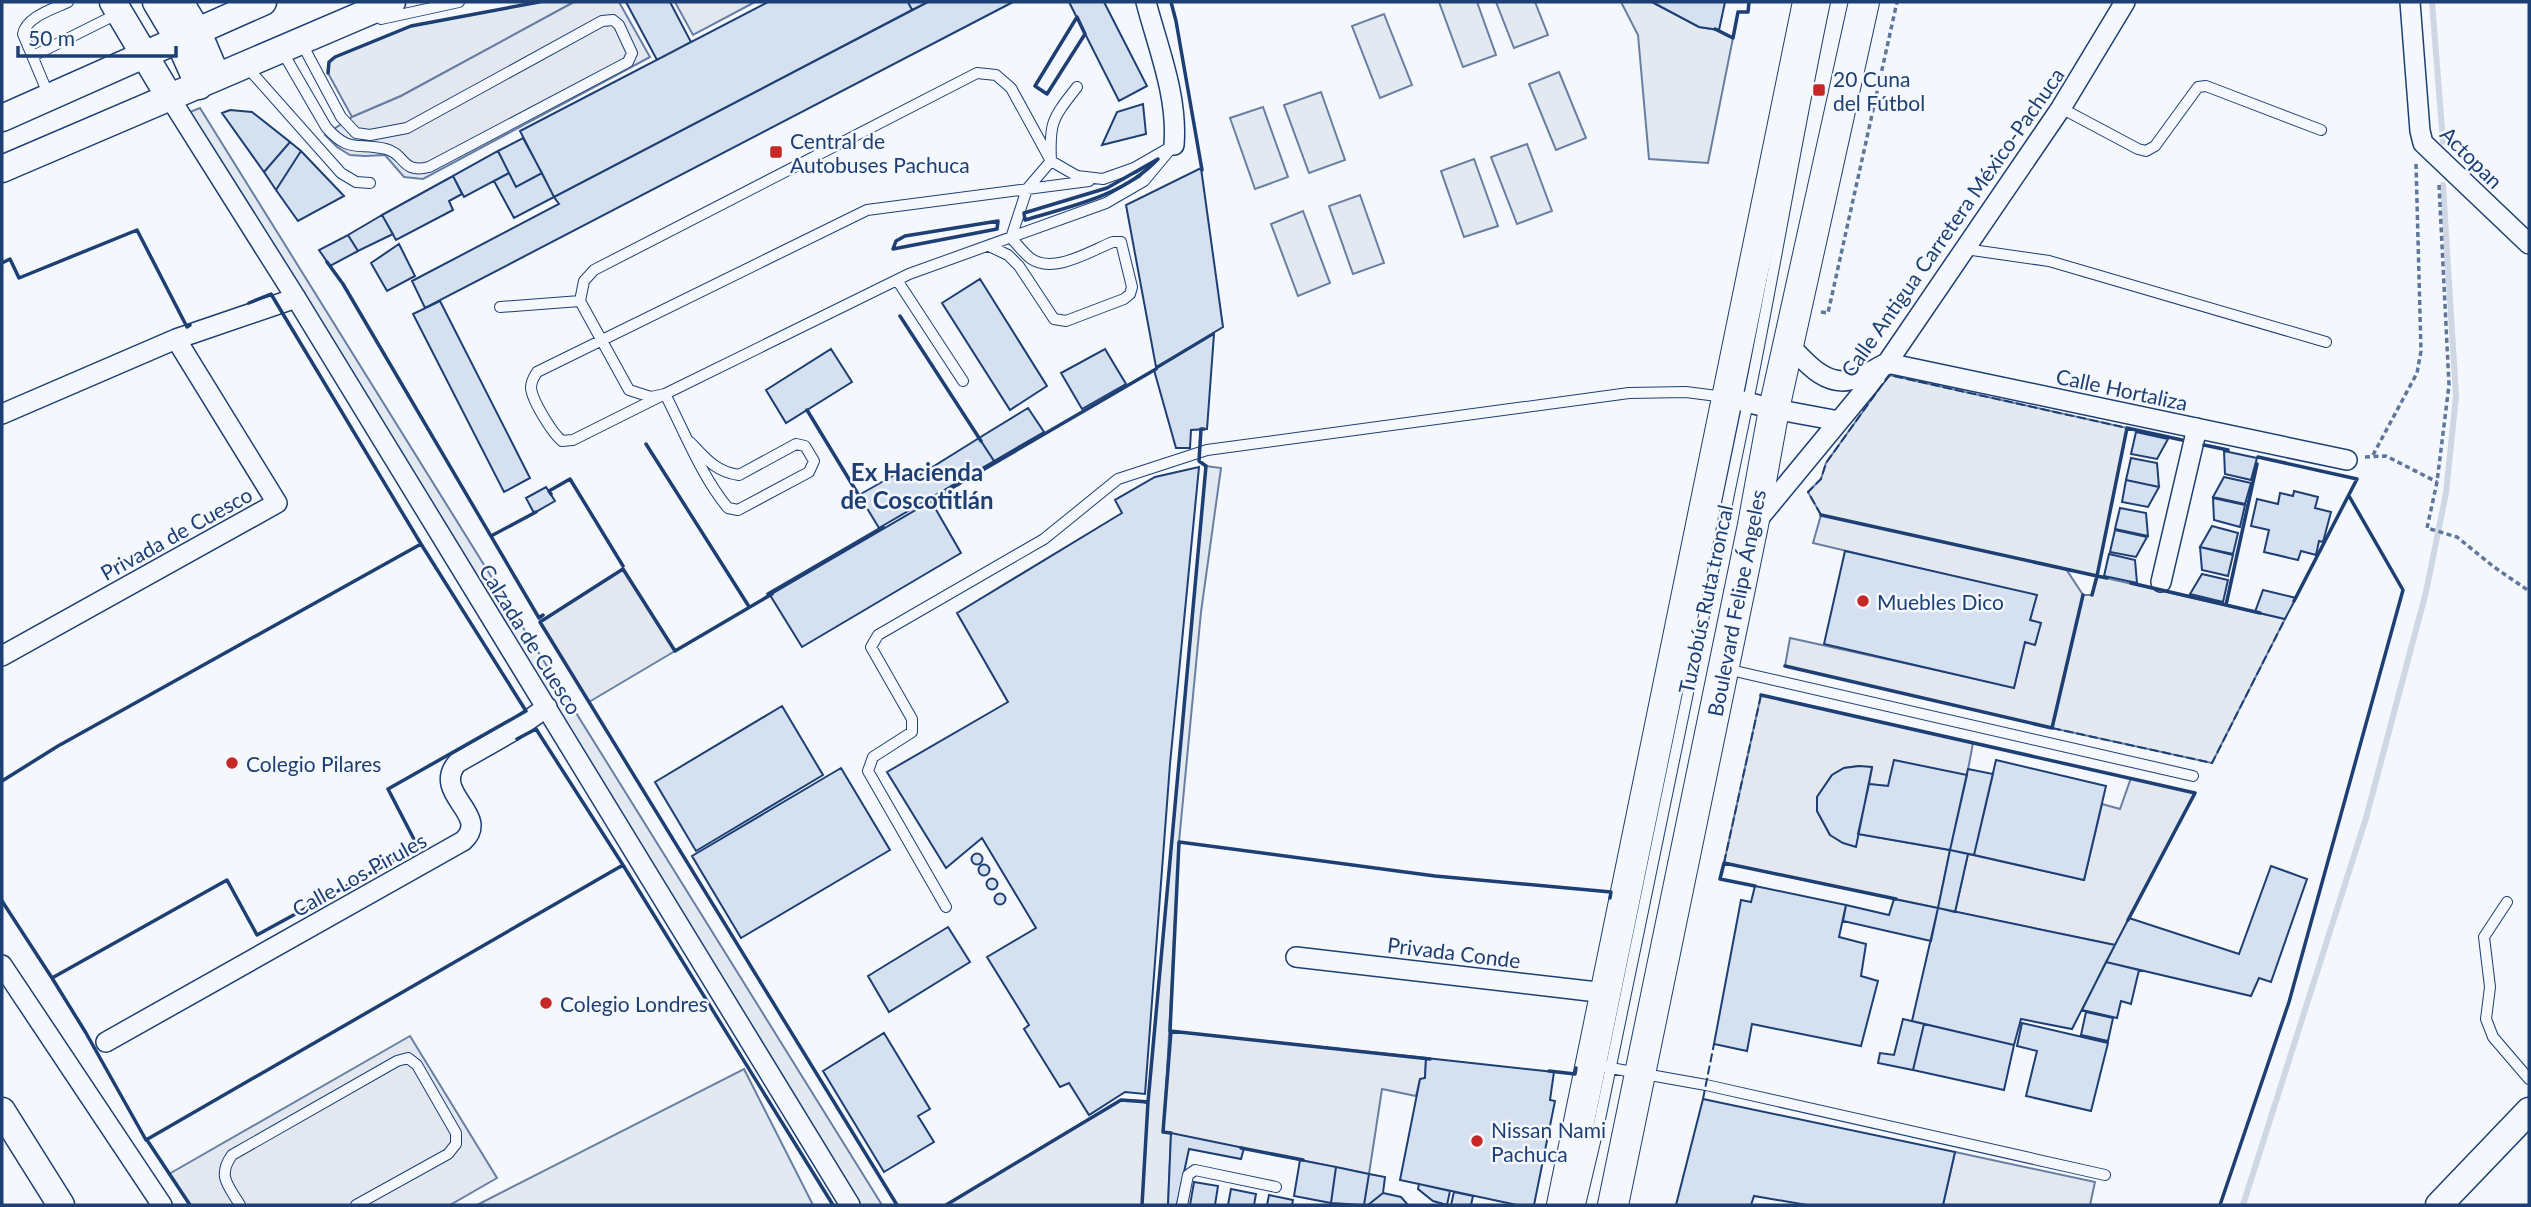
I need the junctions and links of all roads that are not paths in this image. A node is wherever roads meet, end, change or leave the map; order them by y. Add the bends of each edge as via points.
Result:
1 (68, 2) edge
2 (156, 2) edge
3 (180, 2) edge
4 (263, 2) edge
5 (392, 2) edge
6 (455, 2) edge
7 (1146, 2) edge
8 (1864, 2) edge
9 (2125, 2) edge
10 (2410, 2) edge
11 (122, 5) edge
12 (1808, 6) edge
13 (332, 29) junction
14 (169, 43) junction
15 (291, 47) junction
16 (33, 56) junction
17 (245, 66) junction
18 (1077, 86) dead end
19 (192, 88) junction
20 (50, 96) junction
21 (2061, 108) junction
22 (2, 118) edge
23 (2321, 130) dead end
24 (1174, 145) junction
25 (1051, 161) junction
26 (2, 169) edge
27 (1103, 179) junction
28 (370, 183) dead end
29 (1027, 189) junction
30 (1011, 238) junction
31 (2529, 244) edge
32 (989, 246) junction
33 (1965, 248) junction
34 (897, 280) junction
35 (296, 298) junction
36 (580, 302) junction
37 (500, 307) dead end
38 (176, 339) junction
39 (602, 340) junction
40 (2326, 342) dead end
41 (1789, 345) junction
42 (1887, 363) junction
43 (1771, 369) dead end
44 (963, 381) dead end
45 (665, 394) junction
46 (1753, 404) junction
47 (2, 414) edge
48 (1839, 421) junction
49 (2197, 428) junction
50 (690, 442) junction
51 (1756, 447) dead end
52 (2347, 460) road end
53 (1753, 525) junction
54 (2161, 582) dead end
55 (2, 656) edge
56 (1723, 669) junction
57 (547, 707) junction
58 (2193, 776) dead end
59 (2507, 902) dead end
60 (946, 907) dead end
61 (1297, 957) dead end
62 (2, 965) edge
63 (1606, 993) junction
64 (106, 1042) dead end
65 (1601, 1067) junction
66 (1631, 1073) junction
67 (2529, 1079) edge
68 (2, 1111) edge
69 (2529, 1111) edge
70 (2105, 1175) dead end
71 (1276, 1187) dead end
72 (1570, 1200) edge
73 (61, 1205) edge
74 (162, 1205) edge
75 (240, 1205) edge
76 (356, 1205) edge
77 (850, 1205) edge
78 (1182, 1205) edge
79 (1613, 1205) edge
80 (2439, 1205) edge

1 - 16 lane via 24,27
2 - 14 main road
3 - 14 main road
4 - 14 main road
5 - 13 main road
6 - 13 lane
7 - 24 street via 1171,98
8 - 41 main road, Boulevard Felipe Ángeles
9 - 21 street, Calle Antigua Carretera México-Pachuca
10 - 31 street, Actopan via 2423,144
11 - 14 main road
11 - 16 lane
12 - 46 main road, Boulevard Felipe Ángeles
13 - 15 main road
14 - 19 main road
14 - 19 main road
14 - 20 main road
15 - 15 lane via 335,138 348,145 390,150 417,170 628,62 632,53 619,25 602,21 407,128 370,135 356,133 341,117
15 - 17 main road
16 - 20 lane
17 - 19 main road
17 - 28 lane via 334,166 356,182
18 - 25 lane via 1057,112 1050,131
19 - 26 main road
19 - 35 street, Calzada de Cuesco
20 - 22 main road
21 - 23 lane via 2146,152 2198,87 2206,86
21 - 33 street, Calle Antigua Carretera México-Pachuca
24 - 27 lane
24 - 30 lane via 1144,181 1106,203
25 - 27 lane via 1077,176
25 - 29 lane
25 - 36 lane via 1011,88 996,75 977,73 594,270 584,282
27 - 29 lane
29 - 30 lane
29 - 39 lane via 867,210
30 - 32 lane
30 - 32 lane via 1031,258 1053,265 1122,242 1130,294 1066,321 1054,319 1019,265
32 - 34 lane
33 - 40 lane via 2049,261
33 - 42 street, Calle Antigua Carretera México-Pachuca
34 - 44 lane
34 - 45 lane
35 - 38 street
35 - 57 street, Calzada de Cuesco
36 - 37 lane
36 - 39 lane
38 - 47 street
38 - 55 street, Privada de Cuesco via 277,503
39 - 45 lane via 629,390 651,397
39 - 45 lane via 537,372 532,380 531,390 554,435 562,441 573,440
41 - 42 street via 1829,379 1850,380
41 - 46 main road, Boulevard Felipe Ángeles
42 - 48 street, Calle Antigua Carretera México-Pachuca
42 - 49 street, Calle Hortaliza
43 - 46 lane, Tuzobús Ruta troncal
45 - 50 lane
46 - 48 street
46 - 51 lane, Tuzobús Ruta troncal
46 - 53 main road, Boulevard Felipe Ángeles
46 - 60 lane via 1686,392 1629,393 1207,450 1118,479 1044,539 878,635 871,647 912,719 912,732 873,757 868,771
46 - 63 main road, Boulevard Felipe Ángeles
46 - 65 lane, Tuzobús Ruta troncal
48 - 53 street, Calle Antigua Carretera México-Pachuca
49 - 52 street, Calle Hortaliza
49 - 54 street
50 - 50 lane via 720,498 728,508 738,510 809,472 814,461 805,446 796,444 738,475 728,474 717,470
53 - 56 main road, Boulevard Felipe Ángeles
56 - 58 lane
56 - 66 main road, Boulevard Felipe Ángeles
57 - 64 street, Calle Los Pirules via 451,770 450,784 470,820 470,836 463,842
57 - 77 street, Calzada de Cuesco
59 - 67 lane via 2484,937 2490,987 2486,1018 2493,1037
61 - 63 street, Privada Conde
62 - 74 street
63 - 65 main road, Boulevard Felipe Ángeles
65 - 66 lane
65 - 72 main road, Boulevard Felipe Ángeles
66 - 70 lane via 1706,1085
66 - 79 main road, Boulevard Felipe Ángeles
68 - 73 main road
69 - 80 main road
71 - 78 lane via 1195,1170 1188,1175
75 - 76 lane via 224,1179 224,1166 232,1155 397,1060 408,1058 417,1065 456,1133 456,1144 449,1154

